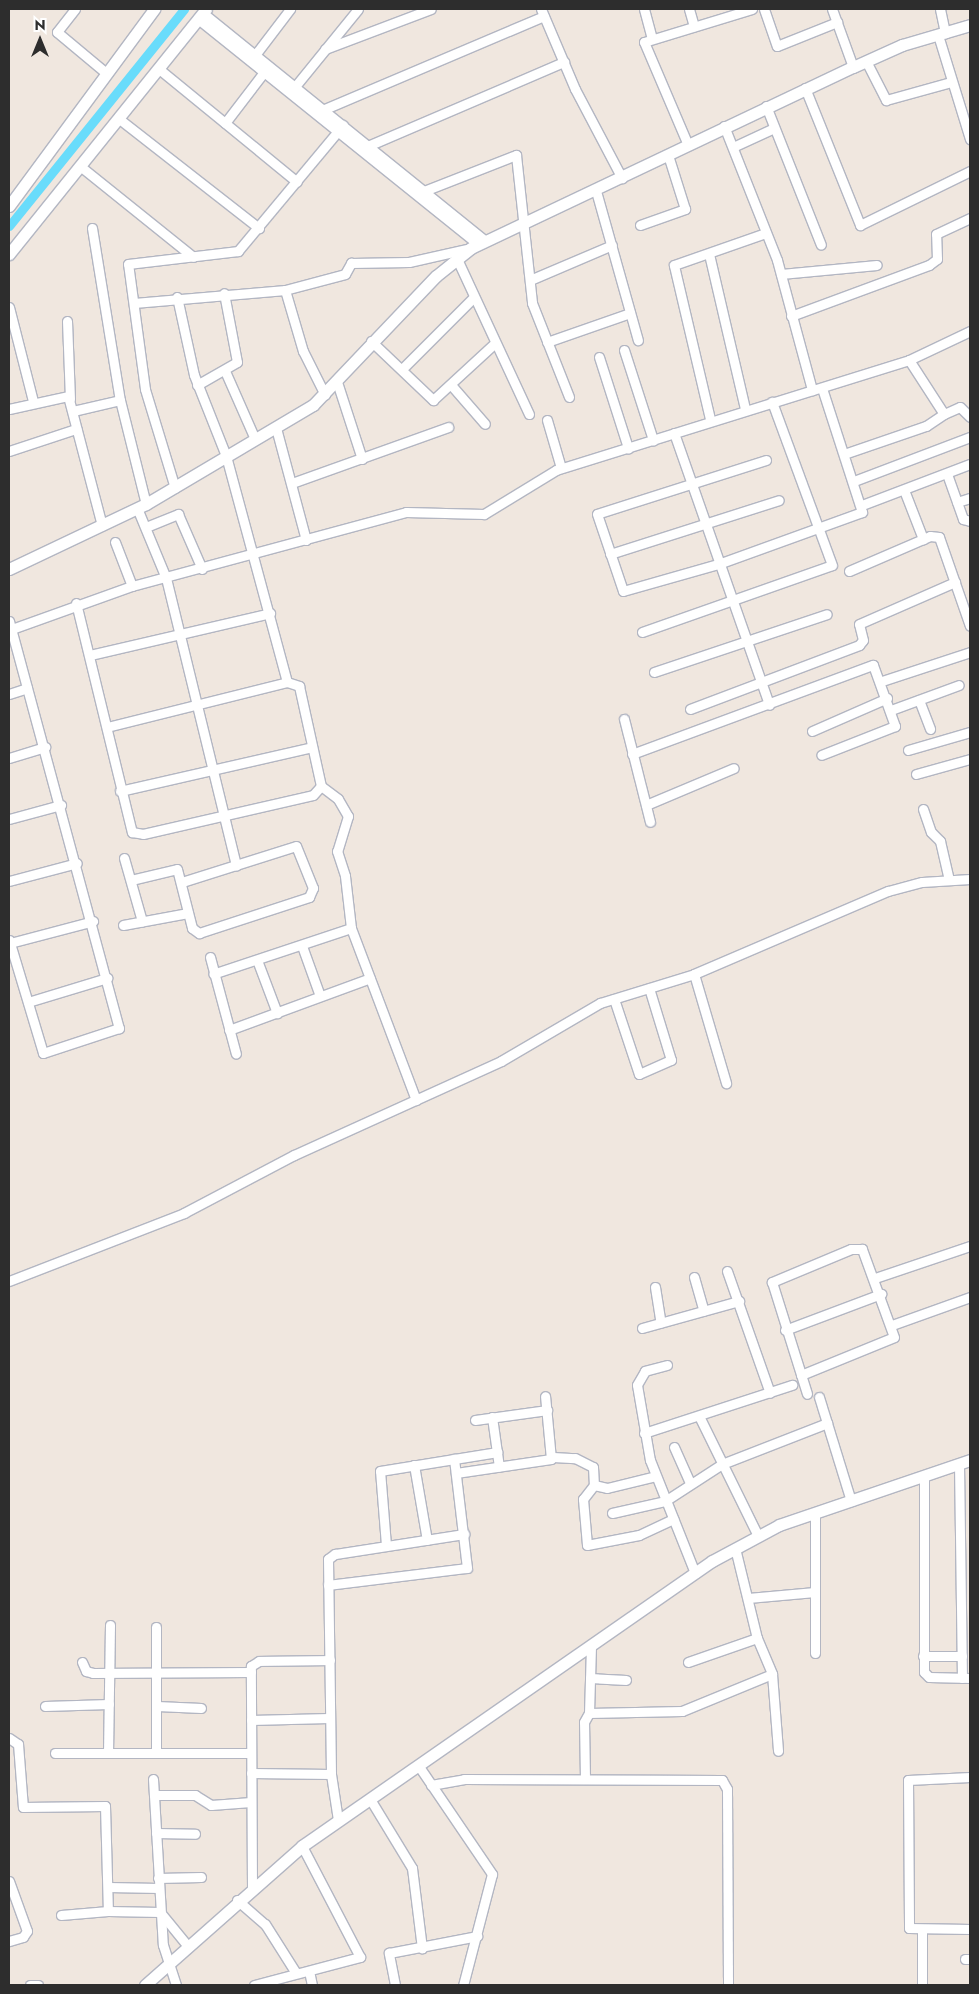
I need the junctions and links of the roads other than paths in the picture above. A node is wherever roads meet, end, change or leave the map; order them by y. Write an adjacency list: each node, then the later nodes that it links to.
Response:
1 (75, 9): 25 (street)
2 (154, 9): 25 (street)
3 (290, 9): 20 (street)
4 (358, 9): 19 (street)
5 (431, 9): 19 (street)
6 (644, 9): 18 (street)
7 (689, 9): 16 (street)
8 (752, 9): 16 (street)
9 (764, 9): 14 (street)
10 (832, 9): 14 (street)
11 (940, 9): 17 (street)
12 (543, 12): 21 (street); 32 (street)
13 (202, 14): 20 (street); 24 (street); 26 (street)
14 (837, 22): 23 (street)
15 (970, 25): 17 (street)
16 (694, 26): 18 (street)
17 (941, 34): 22 (street); 27 (street)
18 (652, 38): 39 (street)
19 (325, 49): 28 (street)
20 (255, 55): 28 (street)
21 (564, 62): 41 (street); 45 (street)
22 (866, 62): 23 (street); 27 (street)
23 (853, 67): 29 (street)
24 (159, 69): 33 (street); 34 (street)
25 (105, 72): 49 (street)
26 (264, 72): 30 (street); 34 (street)
27 (951, 82): 38 (street)
28 (296, 86): 30 (street); 32 (street)
29 (805, 88): 31 (street); 44 (street)
30 (290, 94): 32 (street)
31 (766, 106): 35 (street); 36 (street)
32 (319, 112): 37 (street)
33 (118, 118): 43 (street); 54 (street)
34 (225, 123): 46 (street)
35 (724, 126): 39 (street); 40 (street)
36 (774, 128): 40 (street); 58 (street)
37 (340, 129): 41 (street); 46 (street)
38 (970, 139)
39 (688, 145): 42 (street)
40 (733, 146): 55 (street)
41 (363, 148): 47 (street); 56 (street)
42 (668, 155): 45 (street); 52 (street)
43 (80, 166): 59 (street); 61 (street)
44 (970, 171)
45 (622, 178): 48 (street)
46 (297, 182): 54 (street)
47 (424, 191): 51 (street); 56 (street)
48 (596, 191): 51 (street); 57 (street)
49 (9, 206)
50 (970, 218): 73 (street)
51 (523, 222): 56 (street); 65 (street)
52 (640, 225)
53 (92, 228): 93 (street)
54 (259, 228): 61 (street)
55 (766, 233): 60 (street); 64 (street)
56 (478, 244): 62 (street); 66 (street)
57 (612, 245): 65 (street); 72 (street)
58 (821, 245)
59 (9, 254)
60 (709, 254): 96 (street); 102 (street)
61 (193, 257): 70 (street)
62 (457, 259): 69 (street); 77 (street)
63 (877, 264): 64 (street)
64 (781, 274): 73 (street)
65 (530, 280): 78 (street)
66 (285, 290): 67 (street); 90 (street)
67 (224, 293): 68 (street); 84 (street)
68 (178, 297): 70 (street); 86 (street)
69 (473, 298): 79 (street); 83 (street)
70 (134, 303): 124 (street)
71 (9, 306): 94 (street)
72 (630, 313): 76 (street); 78 (street)
73 (791, 316): 89 (street)
74 (67, 320): 92 (street)
75 (970, 330): 82 (street)
76 (638, 340)
77 (371, 341): 83 (street); 85 (street)
78 (547, 342): 91 (street)
79 (496, 343): 87 (street); 99 (street)
80 (624, 350): 111 (street)
81 (600, 357): 112 (street)
82 (909, 360): 88 (street); 100 (street)
83 (402, 369): 87 (street)
84 (225, 371): 86 (street); 110 (street)
85 (337, 382): 90 (street); 116 (street)
86 (197, 385): 115 (street)
87 (452, 386): 104 (street)
88 (822, 388): 89 (street); 114 (street)
89 (812, 390): 95 (street)
90 (325, 395): 106 (street)
91 (569, 397)
92 (70, 399): 94 (street); 98 (street)
93 (120, 400): 98 (street); 129 (street)
94 (33, 401): 97 (street)
95 (772, 402): 96 (street); 135 (street)
96 (746, 408): 102 (street)
97 (9, 409)
98 (73, 411): 107 (street)
99 (530, 414)
100 (944, 414): 101 (street); 114 (street)
101 (970, 417)
102 (710, 419): 108 (street)
103 (547, 420): 119 (street)
104 (485, 424)
105 (448, 427): 116 (street)
106 (276, 428): 110 (street); 122 (street)
107 (76, 429): 113 (street); 133 (street)
108 (674, 433): 111 (street); 123 (street)
109 (970, 437): 121 (street)
110 (255, 439): 115 (street)
111 (653, 440): 112 (street)
112 (628, 448): 119 (street)
113 (9, 451)
114 (844, 454): 121 (street)
115 (226, 456): 124 (street); 139 (street)
116 (362, 459): 122 (street)
117 (766, 460): 123 (street)
118 (970, 464): 120 (street)
119 (561, 468): 137 (street)
120 (947, 474): 125 (street); 128 (street)
121 (854, 481): 130 (street)
122 (292, 483): 137 (street)
123 (694, 484): 132 (street); 140 (street)
124 (175, 488): 129 (street)
125 (904, 490): 130 (street); 136 (street)
126 (970, 498): 128 (street)
127 (780, 500): 132 (street)
128 (957, 502): 131 (street)
129 (141, 506): 133 (street); 134 (street)
130 (862, 506): 135 (street)
131 (970, 520)
132 (707, 524): 140 (street); 141 (street)
133 (102, 526): 143 (street)
134 (146, 527): 142 (street); 145 (street)
135 (818, 530): 141 (street); 148 (street)
136 (923, 539): 144 (street); 146 (street)
137 (306, 540): 139 (street)
138 (115, 542): 147 (street)
139 (253, 554): 142 (street); 150 (street)
140 (610, 554): 141 (street)
141 (720, 563): 148 (street)
142 (202, 568): 145 (street)
143 (9, 569)
144 (849, 571)
145 (166, 578): 147 (street); 155 (street)
146 (955, 582): 152 (street); 162 (street)
147 (132, 586): 149 (street)
148 (734, 602): 154 (street); 156 (street)
149 (76, 603): 153 (street); 158 (street)
150 (270, 613): 155 (street); 161 (street)
151 (827, 614): 156 (street)
152 (970, 626)
153 (10, 627): 164 (street)
154 (642, 632)
155 (180, 634): 158 (street); 168 (street)
156 (748, 642): 159 (street); 162 (street)
157 (970, 653): 160 (street)
158 (90, 655): 173 (street)
159 (654, 672)
160 (882, 681): 166 (street); 169 (street)
161 (287, 682): 168 (street); 178 (street)
162 (761, 683): 169 (street); 170 (street)
163 (959, 685): 167 (street)
164 (27, 688): 165 (street); 177 (street)
165 (9, 694)
166 (887, 698): 171 (street); 175 (street)
167 (919, 700): 171 (street); 174 (street)
168 (198, 705): 173 (street); 185 (street)
169 (769, 705): 180 (street)
170 (690, 709)
171 (892, 710): 181 (street)
172 (624, 718): 180 (street)
173 (107, 727): 188 (street)
174 (930, 729)
175 (812, 731)
176 (970, 732): 179 (street)
177 (45, 747): 182 (street); 189 (street)
178 (312, 747): 185 (street); 187 (street)
179 (908, 750)
180 (632, 754): 190 (street)
181 (821, 755)
182 (9, 758)
183 (970, 759): 186 (street)
184 (734, 768): 190 (street)
185 (213, 769): 188 (street); 192 (street)
186 (916, 774)
187 (321, 786): 192 (street); 207 (street)
188 (120, 791): 192 (street)
189 (61, 805): 193 (street); 196 (street)
190 (646, 805): 194 (street)
191 (923, 809): 200 (street)
192 (224, 814): 197 (street)
193 (9, 819)
194 (650, 822)
195 (124, 858): 199 (street)
196 (77, 863): 201 (street); 204 (street)
197 (236, 866): 202 (street); 203 (street)
198 (970, 878): 200 (street)
199 (130, 880): 202 (street); 205 (street)
200 (949, 880): 213 (street)
201 (9, 881)
202 (182, 882): 203 (street)
203 (188, 913): 205 (street)
204 (93, 921): 208 (street); 214 (street)
205 (142, 921): 206 (street)
206 (122, 925)
207 (351, 928): 209 (street); 215 (street)
208 (9, 941): 219 (street)
209 (302, 946): 211 (street); 217 (street)
210 (210, 957): 212 (street)
211 (257, 960): 212 (street); 220 (street)
212 (213, 974): 221 (street)
213 (694, 974): 216 (street); 223 (street)
214 (107, 978): 219 (street); 219 (street)
215 (370, 978): 217 (street); 224 (street)
216 (649, 988): 218 (street); 218 (street)
217 (320, 996): 220 (street)
218 (614, 999): 224 (street)
219 (28, 1002)
220 (276, 1013): 221 (street)
221 (229, 1030): 222 (street)
222 (236, 1054)
223 (726, 1083)
224 (416, 1100): 229 (street)
225 (970, 1246): 228 (street)
226 (727, 1271): 233 (street)
227 (694, 1277): 234 (street)
228 (875, 1278): 231 (street); 238 (street)
229 (9, 1281)
230 (655, 1288): 235 (street)
231 (881, 1294): 236 (street); 238 (street)
232 (970, 1297): 236 (street)
233 (739, 1302): 234 (street); 242 (street)
234 (704, 1311): 235 (street)
235 (661, 1323): 237 (street)
236 (892, 1325): 240 (street)
237 (642, 1328)
238 (785, 1330): 240 (street)
239 (667, 1365): 251 (street)
240 (801, 1375): 243 (street)
241 (792, 1385): 242 (street)
242 (770, 1393): 247 (street)
243 (807, 1394)
244 (545, 1396): 246 (street)
245 (819, 1397): 250 (street)
246 (547, 1410): 248 (street); 254 (street)
247 (699, 1416): 251 (street); 257 (street)
248 (492, 1417): 249 (street); 253 (street)
249 (475, 1420)
250 (827, 1423): 257 (street); 266 (street)
251 (644, 1433): 261 (street)
252 (674, 1447): 263 (street)
253 (497, 1452): 255 (street); 259 (street)
254 (552, 1456): 259 (street); 264 (street)
255 (454, 1459): 258 (street); 260 (street)
256 (965, 1462): 262 (street); 285 (street)
257 (722, 1464): 263 (street); 271 (street)
258 (414, 1465): 272 (street); 273 (street)
259 (499, 1467): 260 (street)
260 (456, 1473): 270 (street)
261 (656, 1476): 264 (street); 265 (street)
262 (924, 1476): 266 (street); 284 (street)
263 (690, 1483): 265 (street)
264 (594, 1485): 269 (street)
265 (665, 1500): 267 (street); 269 (street)
266 (851, 1500): 268 (street)
267 (612, 1513)
268 (815, 1513): 271 (street); 277 (street)
269 (673, 1518): 275 (street)
270 (464, 1534): 272 (street); 276 (street)
271 (758, 1536): 274 (street)
272 (427, 1540): 273 (street)
273 (386, 1545): 276 (street)
274 (735, 1548): 275 (street); 278 (street)
275 (695, 1573): 282 (street)
276 (328, 1585): 286 (street)
277 (815, 1592): 278 (street); 283 (street)
278 (748, 1598): 281 (street)
279 (110, 1625): 289 (street)
280 (156, 1627): 291 (street)
281 (758, 1638): 288 (street); 292 (street)
282 (591, 1646): 293 (street); 309 (street)
283 (815, 1653)
284 (923, 1656): 285 (street); 294 (street)
285 (962, 1656): 294 (street)
286 (330, 1660): 290 (street); 301 (street)
287 (82, 1662): 289 (street)
288 (688, 1662)
289 (109, 1672): 291 (street); 296 (street)
290 (251, 1672): 291 (street); 302 (street)
291 (157, 1673): 298 (street)
292 (772, 1674): 300 (street); 304 (street)
293 (590, 1678): 295 (street); 300 (street)
294 (966, 1678)
295 (626, 1680)
296 (109, 1704): 297 (street); 306 (street)
297 (45, 1706)
298 (157, 1706): 299 (street); 307 (street)
299 (202, 1708)
300 (589, 1713): 313 (street)
301 (329, 1718): 302 (street); 311 (street)
302 (251, 1720): 308 (street)
303 (9, 1738): 326 (street)
304 (778, 1751)
305 (54, 1753): 306 (street)
306 (108, 1753): 307 (street)
307 (156, 1753): 308 (street)
308 (251, 1753): 310 (street)
309 (418, 1765): 315 (street); 317 (street)
310 (251, 1773): 311 (street); 318 (street)
311 (331, 1774): 319 (street)
312 (970, 1777): 334 (street)
313 (585, 1778): 315 (street); 350 (street)
314 (153, 1779): 316 (street)
315 (431, 1785): 335 (street)
316 (154, 1795): 318 (street); 320 (street)
317 (370, 1799): 319 (street); 338 (street)
318 (251, 1802): 328 (street)
319 (338, 1820): 322 (street)
320 (156, 1834): 321 (street); 324 (street)
321 (195, 1834)
322 (302, 1846): 328 (street); 340 (street)
323 (201, 1877): 324 (street)
324 (158, 1878): 327 (street)
325 (9, 1881): 336 (street)
326 (108, 1887): 327 (street); 330 (street)
327 (159, 1888): 331 (street)
328 (252, 1888): 329 (street)
329 (238, 1900): 337 (street); 341 (street)
330 (108, 1911): 331 (street); 332 (street)
331 (160, 1912): 337 (street); 339 (street)
332 (61, 1914)
333 (970, 1929): 334 (street)
334 (922, 1930): 351 (street)
335 (477, 1936): 338 (street); 349 (street)
336 (9, 1941)
337 (186, 1945): 339 (street)
338 (422, 1948): 342 (street)
339 (168, 1963): 345 (street); 346 (street)
340 (309, 1971): 341 (street); 348 (street)
341 (296, 1973): 347 (street)
342 (392, 1984)
343 (30, 1985): 344 (street)
344 (38, 1985)
345 (145, 1985)
346 (176, 1985)
347 (254, 1985)
348 (312, 1985)
349 (464, 1985)
350 (728, 1985)
351 (922, 1985)

